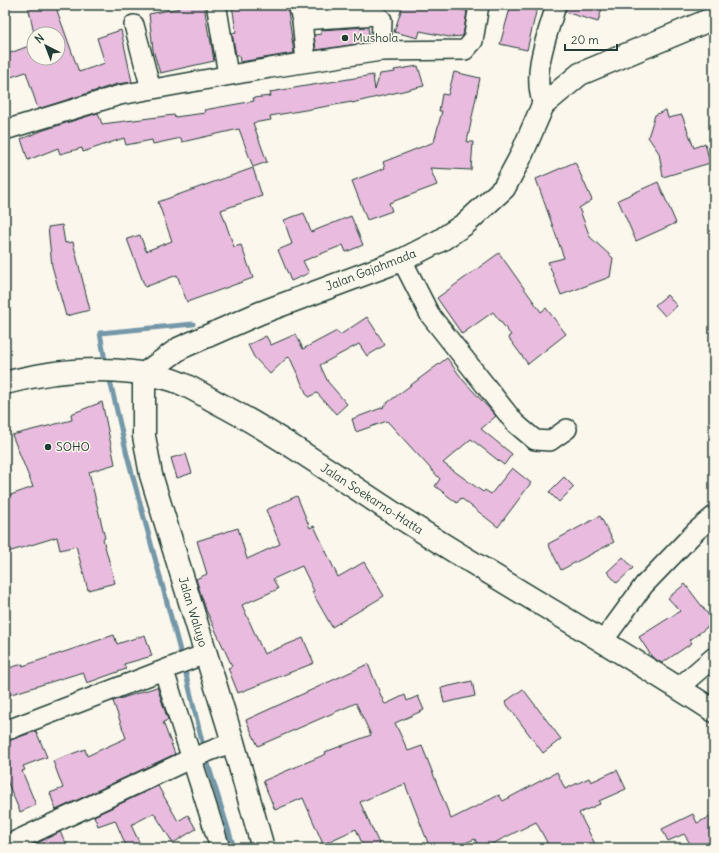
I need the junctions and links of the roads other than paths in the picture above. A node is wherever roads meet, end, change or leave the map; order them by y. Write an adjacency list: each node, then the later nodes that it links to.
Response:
1 (479, 5): 7 (street)
2 (556, 5): 11 (street)
3 (216, 9): 9 (street)
4 (300, 12): 7 (street); 8 (street)
5 (714, 18): 11 (main road, Jalan Gajahmada)
6 (134, 25): 10 (street)
7 (381, 51): 8 (street)
8 (306, 62): 9 (street)
9 (228, 75): 10 (street)
10 (151, 89): 12 (street)
11 (542, 105): 13 (main road, Jalan Gajahmada)
12 (5, 130)
13 (402, 260): 14 (main road, Jalan Gajahmada); 16 (street)
14 (135, 373): 15 (main road, Jalan Soekarno-Hatta); 18 (main road, Jalan Soekarno-Hatta); 19 (main road, Jalan Waluyo)
15 (5, 382)
16 (568, 429)
17 (714, 516): 18 (street)
18 (603, 641): 22 (main road, Jalan Soekarno-Hatta)
19 (200, 656): 21 (street); 25 (main road, Jalan Waluyo)
20 (714, 656): 22 (street)
21 (167, 669): 24 (street); 26 (street)
22 (678, 688): 23 (main road, Jalan Soekarno-Hatta)
23 (714, 711)
24 (5, 731)
25 (227, 745): 26 (street); 29 (main road, Jalan Waluyo)
26 (196, 757): 27 (street); 28 (street)
27 (5, 846)
28 (220, 848)
29 (263, 848)

